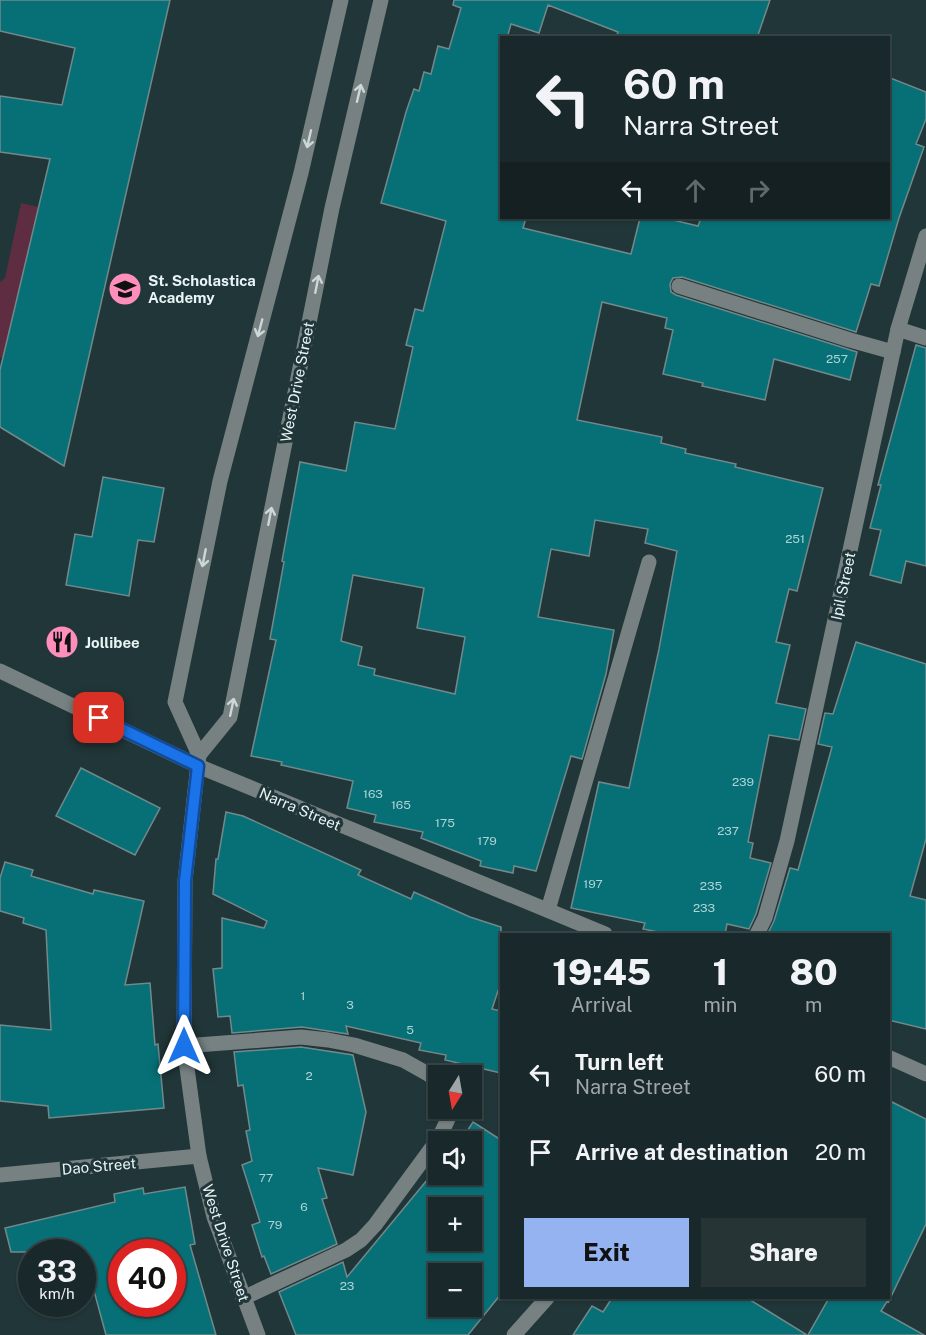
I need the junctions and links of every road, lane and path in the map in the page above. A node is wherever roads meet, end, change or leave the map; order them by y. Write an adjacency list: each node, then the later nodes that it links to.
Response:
1 (341, 0): 10 (street, one-way to 10)
2 (381, 0): 10 (street, West Drive Street, one-way to 2)
3 (926, 236): 5 (street, Ipil Street)
4 (679, 286): 7 (street)
5 (898, 329): 6 (street); 7 (street, Ipil Street)
6 (926, 338)
7 (893, 352): 13 (street, Ipil Street)
8 (650, 562): 11 (street)
9 (0, 671): 10 (street, Narra Street)
10 (199, 760): 11 (street, Narra Street); 14 (street, West Drive Street)
11 (548, 910): 12 (street, Narra Street)
12 (603, 933)
13 (758, 933)
14 (184, 1046): 16 (street); 19 (street, West Drive Street)
15 (890, 1058): 17 (street)
16 (428, 1073)
17 (926, 1074)
18 (448, 1119): 21 (street)
19 (199, 1156): 20 (street, Dao Street); 21 (street, West Drive Street)
20 (0, 1174)
21 (243, 1298): 23 (street, West Drive Street)
22 (546, 1299): 24 (street)
23 (258, 1335)
24 (514, 1335)

